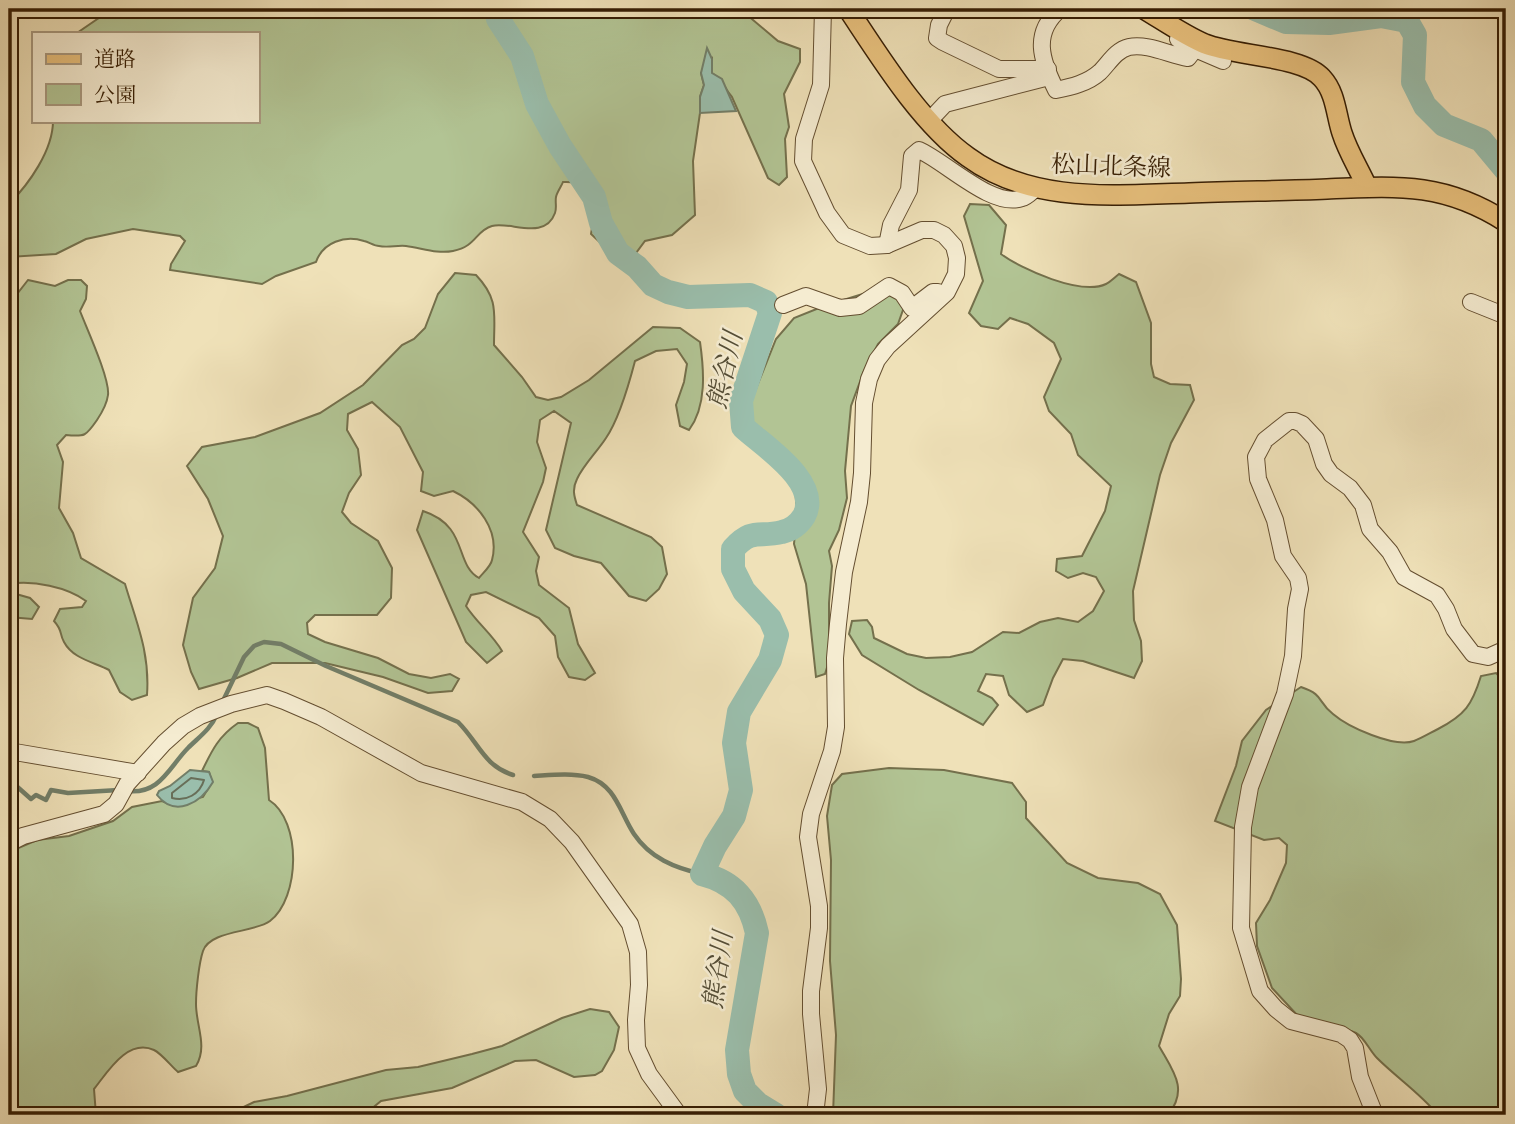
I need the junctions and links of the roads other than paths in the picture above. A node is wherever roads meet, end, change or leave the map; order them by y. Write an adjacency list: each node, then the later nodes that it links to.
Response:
1 (823, 9): 14 (street)
2 (848, 9): 10 (main road, 松山北条線)
3 (947, 9): 9 (street)
4 (1060, 9): 9 (street)
5 (1144, 9): 6 (main road)
6 (1176, 28): 7 (street); 11 (main road)
7 (1195, 49): 8 (street); 9 (street)
8 (1223, 61)
9 (1048, 73): 10 (street)
10 (929, 121): 12 (main road, 松山北条線)
11 (1367, 187): 12 (main road, 松山北条線); 13 (main road, 松山北条線)
12 (1036, 188): 14 (street)
13 (1506, 222)
14 (887, 245): 15 (street)
15 (947, 292): 17 (street); 24 (street)
16 (1471, 302): 18 (street)
17 (783, 305)
18 (1506, 316)
19 (1506, 649): 25 (street)
20 (9, 751): 21 (street)
21 (133, 778): 22 (street); 23 (street)
22 (9, 843)
23 (679, 1115)
24 (815, 1115)
25 (1375, 1115)

